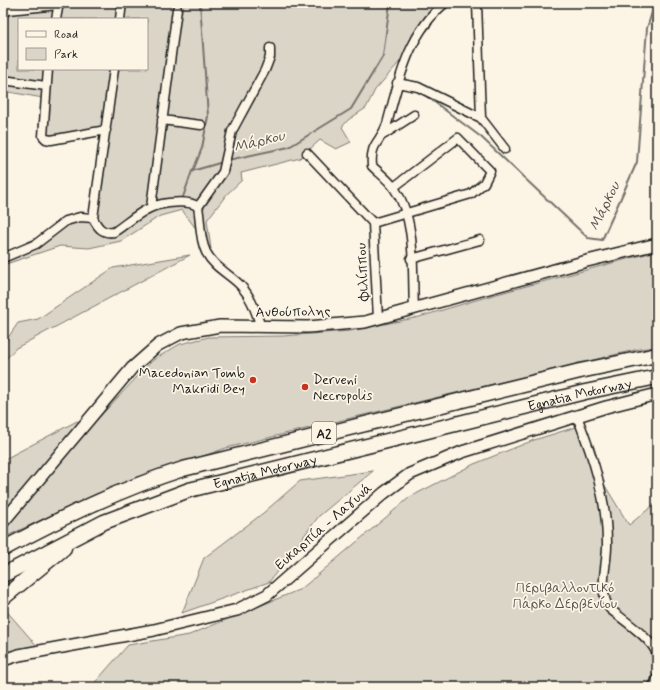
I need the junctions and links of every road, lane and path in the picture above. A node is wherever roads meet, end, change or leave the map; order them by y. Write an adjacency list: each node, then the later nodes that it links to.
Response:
1 (122, 3): 8 (street)
2 (444, 3): 13 (street)
3 (478, 3): 16 (street)
4 (58, 4): 6 (street); 7 (street)
5 (177, 9): 17 (street)
6 (3, 13)
7 (56, 18)
8 (120, 18)
9 (270, 48): 25 (street)
10 (48, 70): 14 (street)
11 (114, 70): 19 (street)
12 (3, 80): 14 (street)
13 (397, 83): 16 (street); 20 (street)
14 (46, 86): 19 (street)
15 (414, 114): 20 (street)
16 (481, 118): 21 (street)
17 (162, 120): 18 (street); 24 (street)
18 (201, 124)
19 (106, 130): 27 (street)
20 (384, 135): 23 (street)
21 (505, 149)
22 (307, 153): 28 (street)
23 (394, 187): 26 (street); 26 (street)
24 (151, 207): 25 (street); 27 (street)
25 (198, 207): 35 (street)
26 (407, 213): 28 (street); 32 (street)
27 (93, 218): 31 (street)
28 (373, 223): 34 (street, Φιλίππου)
29 (480, 240): 32 (street)
30 (657, 244): 33 (street, Ανθούπολης)
31 (3, 258)
32 (411, 259): 33 (street)
33 (414, 309): 34 (street, Ανθούπολης)
34 (378, 320): 35 (street, Ανθούπολης)
35 (261, 327): 40 (street, Ανθούπολης)
36 (657, 355): 42 (highway, Egnatia Motorway / Α2)
37 (657, 377): 41 (highway, Egnatia Motorway / Α2)
38 (657, 394): 39 (street, Ευκαρπία - Λαγυνά)
39 (577, 416): 45 (street); 46 (street, Ευκαρπία - Λαγυνά)
40 (3, 522)
41 (79, 534): 43 (highway, Egnatia Motorway / Α2); 44 (highway)
42 (3, 549)
43 (3, 575)
44 (3, 598)
45 (657, 655)
46 (3, 660)
47 (657, 678): 48 (street)
48 (654, 687)

